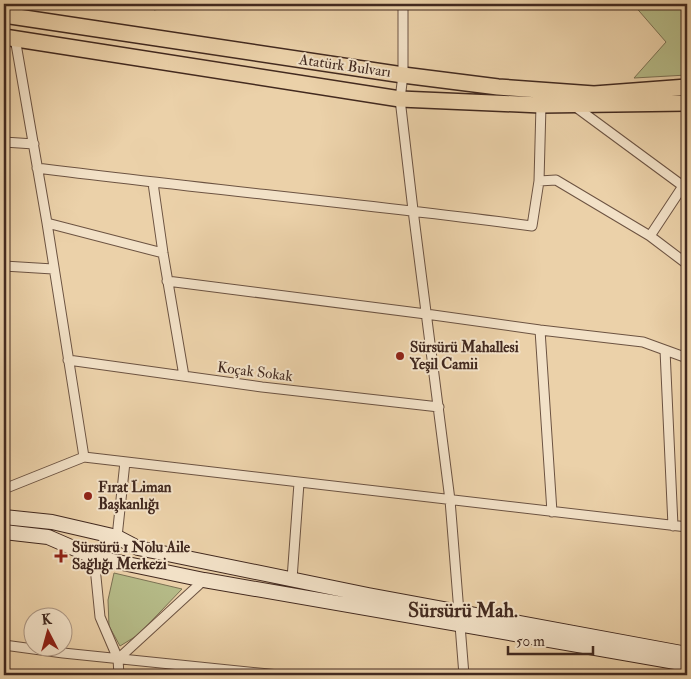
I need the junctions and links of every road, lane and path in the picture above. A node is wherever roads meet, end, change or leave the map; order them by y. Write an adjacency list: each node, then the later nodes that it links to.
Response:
1 (403, 4): 4 (street)
2 (4, 15): 4 (main road, Atatürk Bulvarı)
3 (9, 38): 6 (main road, Atatürk Bulvarı); 11 (street)
4 (404, 75): 5 (main road, Atatürk Bulvarı); 6 (street)
5 (687, 87)
6 (400, 99): 8 (main road, Atatürk Bulvarı); 16 (street)
7 (687, 103): 9 (main road, Atatürk Bulvarı)
8 (541, 105): 9 (main road, Atatürk Bulvarı); 13 (street)
9 (572, 105): 15 (street)
10 (4, 142): 11 (street)
11 (34, 144): 12 (street)
12 (37, 168): 14 (street); 17 (street)
13 (539, 181): 16 (street); 18 (street)
14 (153, 183): 16 (street); 19 (street)
15 (685, 188): 18 (street)
16 (413, 210): 24 (street)
17 (47, 223): 19 (street); 22 (street)
18 (650, 236): 20 (street)
19 (163, 253): 23 (street)
20 (687, 264)
21 (4, 266): 22 (street)
22 (53, 268): 28 (street)
23 (168, 281): 24 (street); 29 (street)
24 (426, 314): 25 (street); 30 (street)
25 (540, 330): 26 (street); 36 (street)
26 (665, 350): 27 (street); 38 (street)
27 (687, 358)
28 (68, 360): 29 (street, Koçak Sokak); 31 (street)
29 (184, 376): 30 (street, Koçak Sokak)
30 (439, 407): 35 (street)
31 (84, 457): 32 (street); 34 (street)
32 (125, 462): 33 (street); 41 (street)
33 (299, 483): 35 (street); 43 (street)
34 (4, 489)
35 (450, 500): 36 (street); 45 (street)
36 (552, 512): 38 (street)
37 (4, 517): 41 (main road)
38 (673, 526): 39 (street)
39 (687, 527)
40 (4, 532): 42 (main road)
41 (118, 537): 42 (street); 43 (main road)
42 (94, 557): 44 (main road); 48 (street)
43 (292, 579): 45 (main road)
44 (204, 580): 45 (main road); 48 (street)
45 (460, 618): 47 (main road); 49 (main road); 52 (street)
46 (4, 645): 48 (street)
47 (687, 654)
48 (118, 659): 50 (street); 51 (street)
49 (687, 664)
50 (119, 675)
51 (279, 675)
52 (464, 675)

